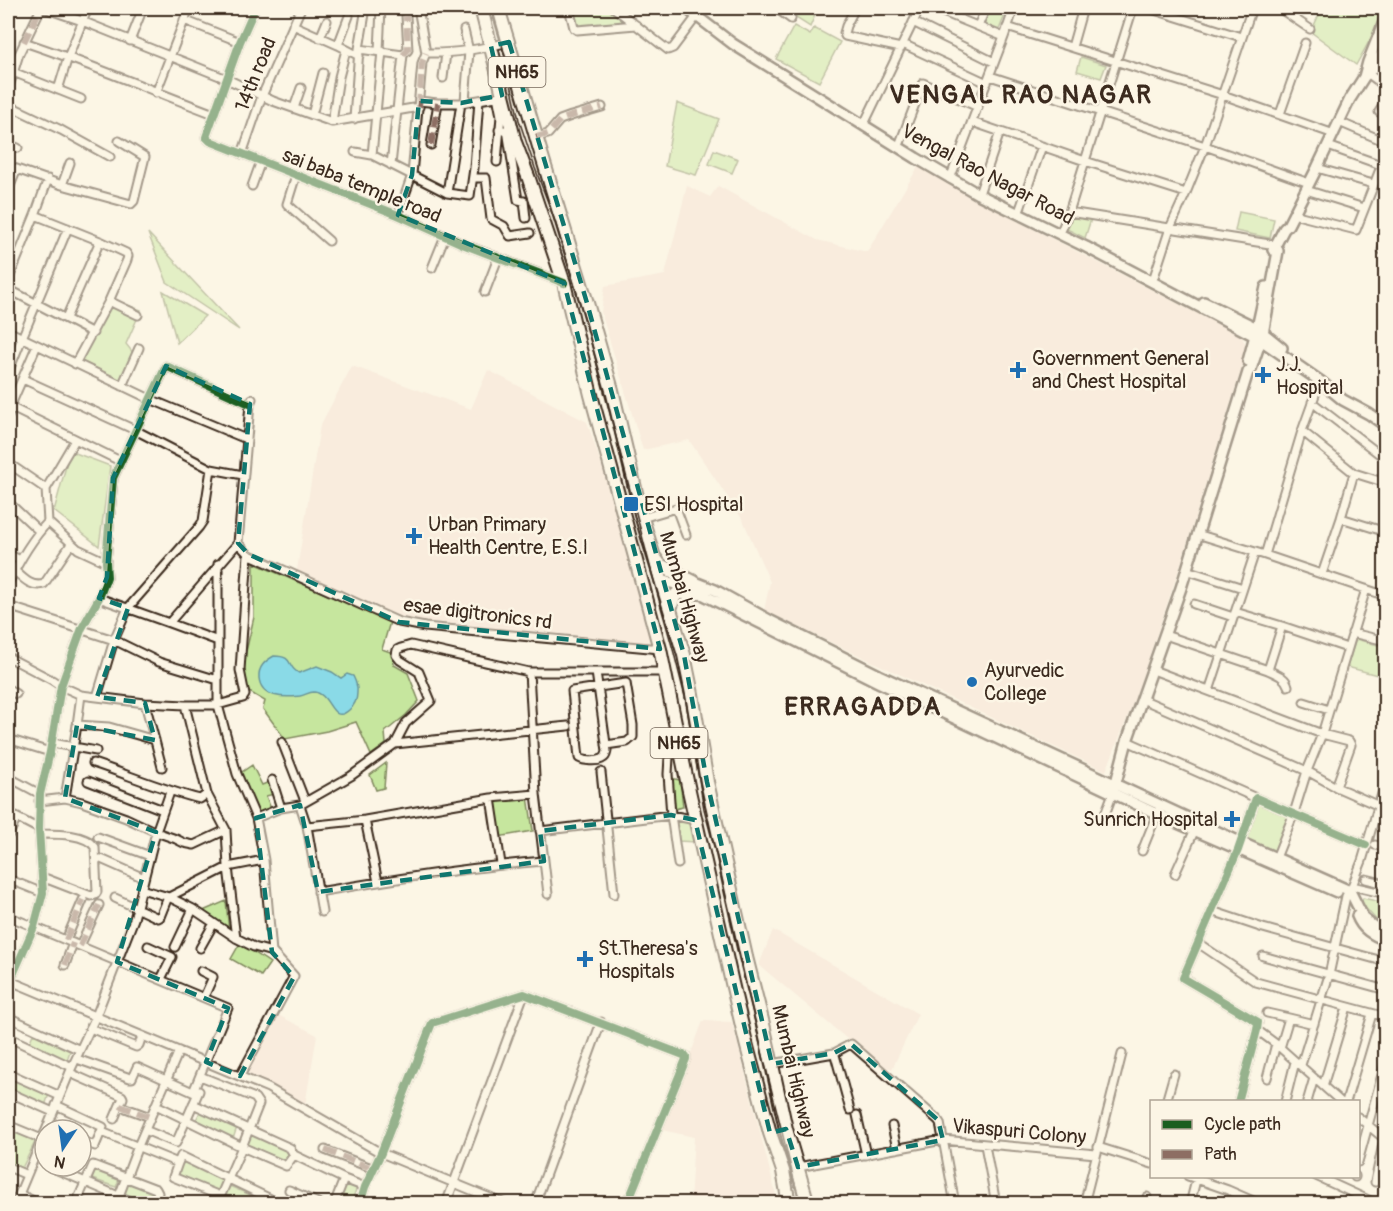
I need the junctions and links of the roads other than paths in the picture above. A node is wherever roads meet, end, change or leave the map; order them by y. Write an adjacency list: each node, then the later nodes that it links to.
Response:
1 (43, 8): 32 (street); 45 (street)
2 (88, 8): 32 (street)
3 (143, 8): 44 (street)
4 (189, 8): 31 (street)
5 (255, 8): 46 (street, sai baba temple road)
6 (301, 8): 35 (street, 14th road)
7 (366, 8): 57 (street)
8 (381, 8): 55 (street)
9 (418, 8): 58 (street)
10 (481, 8): 50 (highway, Mumbai Highway / NH65)
11 (498, 8): 47 (highway, Mumbai Highway / NH65)
12 (569, 8): 36 (street)
13 (614, 8): 36 (street)
14 (686, 8): 26 (main road, Vengal Rao Nagar Road)
15 (776, 8): 30 (street)
16 (855, 8): 51 (street)
17 (920, 8): 34 (street)
18 (933, 8): 37 (street)
19 (986, 8): 37 (street)
20 (1014, 8): 38 (street)
21 (1083, 8): 53 (street)
22 (1133, 8): 63 (street)
23 (1148, 8): 42 (street)
24 (1252, 8): 42 (street)
25 (1279, 8): 39 (street)
26 (697, 12): 36 (street); 99 (main road, Vengal Rao Nagar Road)
27 (349, 16): 49 (street)
28 (406, 16): 60 (street)
29 (1386, 17): 67 (main road)
30 (791, 19)
31 (184, 20): 46 (street); 61 (street)
32 (82, 21): 44 (street); 62 (street)
33 (327, 21): 43 (street)
34 (913, 22): 51 (street); 64 (street)
35 (293, 25): 43 (street); 79 (street, 14th road)
36 (636, 25)
37 (978, 26): 41 (street)
38 (1007, 27): 41 (street); 53 (street)
39 (1310, 29)
40 (464, 30): 56 (street)
41 (1004, 37): 64 (street)
42 (1241, 37): 78 (street)
43 (320, 38): 49 (street)
44 (130, 41): 61 (street)
45 (24, 42): 62 (street); 65 (street)
46 (240, 42): 69 (street, sai baba temple road)
47 (508, 42): 50 (street); 107 (highway, Mumbai Highway / NH65)
48 (1305, 43): 96 (street)
49 (338, 45): 54 (street)
50 (491, 46): 56 (street); 80 (highway, Mumbai Highway / NH65)
51 (902, 46): 70 (street); 99 (street)
52 (1386, 46): 67 (main road)
53 (1072, 47): 63 (street)
54 (346, 50): 57 (street); 100 (street)
55 (381, 51): 57 (street); 60 (street); 95 (street)
56 (469, 51): 59 (street); 84 (street)
57 (359, 53): 98 (street)
58 (426, 53): 59 (street); 85 (street)
59 (446, 53): 68 (street)
60 (403, 55): 91 (street)
61 (170, 56): 69 (street); 77 (street)
62 (68, 57): 75 (street); 77 (street)
63 (1115, 61): 78 (street); 92 (street)
64 (994, 62): 70 (street)
65 (13, 72): 72 (street); 75 (street)
66 (323, 74): 97 (street)
67 (1366, 74): 73 (street); 102 (main road)
68 (443, 78)
69 (227, 79): 79 (street); 94 (street, sai baba temple road)
70 (988, 79): 89 (street); 92 (street)
71 (923, 83): 89 (street)
72 (8, 86)
73 (1386, 87)
74 (301, 88): 90 (street)
75 (58, 90): 81 (street)
76 (920, 91): 110 (street)
77 (156, 93): 94 (street)
78 (1223, 95): 96 (street); 114 (street)
79 (262, 96): 90 (street); 118 (street, 14th road)
80 (500, 96): 82 (street); 103 (street); 165 (highway, Mumbai Highway / NH65)
81 (81, 99)
82 (479, 100): 84 (street); 134 (street)
83 (1386, 101): 93 (street)
84 (463, 102): 86 (street); 142 (street)
85 (419, 104): 86 (street); 91 (street); 132 (street)
86 (438, 104): 112 (street)
87 (8, 105): 121 (street)
88 (602, 107): 107 (street)
89 (978, 107): 101 (street)
90 (294, 108): 97 (street)
91 (397, 110): 95 (street); 126 (street)
92 (1099, 112): 114 (street); 123 (street)
93 (1379, 112)
94 (214, 114): 118 (street, sai baba temple road)
95 (376, 114): 98 (street); 120 (street)
96 (1280, 114): 106 (street)
97 (312, 115): 100 (street)
98 (354, 119): 100 (street)
99 (860, 120): 104 (main road, Vengal Rao Nagar Road)
100 (332, 122)
101 (972, 122): 105 (street); 133 (street)
102 (1339, 122): 106 (main road); 109 (street)
103 (499, 130): 124 (street); 150 (street)
104 (874, 130): 110 (main road, Vengal Rao Nagar Road); 133 (main road, Vengal Rao Nagar Road)
105 (1000, 132): 113 (street); 141 (street)
106 (1334, 134): 115 (main road)
107 (536, 137): 184 (highway, Mumbai Highway / NH65)
108 (119, 141): 137 (street)
109 (1386, 142)
110 (900, 143): 133 (main road, Vengal Rao Nagar Road)
111 (8, 144): 116 (street)
112 (431, 145)
113 (1042, 146): 123 (street); 145 (street)
114 (1205, 146): 139 (street); 143 (street)
115 (1328, 146): 127 (street); 129 (main road)
116 (18, 148)
117 (355, 152): 120 (street)
118 (243, 154): 122 (street, sai baba temple road)
119 (1386, 154): 127 (street)
120 (372, 155): 126 (street)
121 (110, 157)
122 (261, 161): 131 (street, sai baba temple road); 138 (street)
123 (1085, 161): 143 (street); 146 (street)
124 (497, 162)
125 (70, 163): 137 (street)
126 (391, 165): 132 (street)
127 (1380, 165): 136 (street)
128 (8, 166): 130 (street)
129 (1317, 168): 136 (street); 139 (main road)
130 (17, 169): 135 (street); 140 (street)
131 (296, 175): 149 (street, sai baba temple road); 158 (street)
132 (412, 175): 142 (street); 149 (street)
133 (951, 177): 141 (main road, Vengal Rao Nagar Road); 174 (main road, Vengal Rao Nagar Road)
134 (472, 178): 142 (street); 154 (street)
135 (48, 179): 137 (street); 148 (street)
136 (1373, 184): 144 (street)
137 (62, 185)
138 (252, 186)
139 (1307, 187): 144 (street); 147 (main road)
140 (8, 191)
141 (980, 191): 145 (main road, Vengal Rao Nagar Road)
142 (447, 193)
143 (1186, 193): 152 (street)
144 (1364, 208): 147 (street)
145 (1020, 209): 153 (main road, Vengal Rao Nagar Road)
146 (1068, 212): 152 (street); 153 (street)
147 (1293, 214): 159 (main road)
148 (35, 215): 151 (street); 164 (street)
149 (398, 215): 155 (street, sai baba temple road)
150 (526, 218)
151 (68, 228): 157 (street); 169 (street)
152 (1170, 228): 159 (street); 163 (street)
153 (1062, 229): 163 (main road, Vengal Rao Nagar Road)
154 (530, 233)
155 (445, 236): 161 (street, sai baba temple road); 162 (street)
156 (1386, 237): 160 (street)
157 (100, 241): 168 (street); 171 (street)
158 (329, 241)
159 (1276, 245): 174 (main road)
160 (1382, 250)
161 (498, 258): 165 (street, sai baba temple road); 167 (street)
162 (432, 268)
163 (1154, 277): 174 (main road, Vengal Rao Nagar Road)
164 (8, 281)
165 (564, 283): 185 (highway, Mumbai Highway / NH65)
166 (8, 289): 169 (street)
167 (485, 292)
168 (109, 301): 170 (street); 173 (street)
169 (36, 303): 171 (street); 175 (street)
170 (138, 315)
171 (66, 318): 173 (street)
172 (9, 332): 175 (street); 176 (street)
173 (93, 333): 179 (street)
174 (1259, 334): 182 (main road); 188 (main road); 210 (main road)
175 (22, 338): 177 (street); 180 (street)
176 (8, 340)
177 (37, 345): 179 (street); 181 (street)
178 (139, 348): 183 (street)
179 (75, 364): 183 (street)
180 (8, 373)
181 (23, 379): 189 (street); 192 (street)
182 (1320, 381): 187 (street); 188 (main road)
183 (122, 386): 186 (street)
184 (612, 390): 185 (highway); 205 (highway, Mumbai Highway / NH65)
185 (591, 395): 246 (highway, Mumbai Highway / NH65)
186 (150, 399): 192 (street); 194 (street); 194 (street)
187 (1312, 402): 193 (street); 196 (street)
188 (1349, 402): 191 (main road)
189 (10, 407): 190 (street); 195 (street)
190 (8, 416)
191 (1386, 426)
192 (135, 430): 198 (street); 199 (street)
193 (1302, 431): 200 (street); 217 (street)
194 (246, 439): 201 (street)
195 (75, 440): 198 (street); 203 (street)
196 (1386, 456)
197 (8, 460): 203 (street)
198 (120, 461): 220 (street)
199 (211, 469): 201 (street); 234 (street)
200 (1354, 473): 202 (street); 206 (street)
201 (243, 475): 212 (street)
202 (1386, 483)
203 (46, 489): 207 (street)
204 (8, 502): 208 (street)
205 (642, 518): 211 (street); 218 (highway, Mumbai Highway / NH65)
206 (1341, 518): 209 (street); 224 (street)
207 (48, 522): 208 (street); 213 (street)
208 (39, 531): 219 (street)
209 (1386, 532)
210 (1197, 534): 214 (street); 223 (main road)
211 (686, 535)
212 (238, 543): 216 (street, esae digitronics rd); 221 (street)
213 (71, 544): 220 (street); 222 (street)
214 (1255, 552): 217 (street); 228 (street)
215 (8, 554): 219 (street)
216 (248, 554): 246 (street, esae digitronics rd); 269 (street)
217 (1264, 555): 224 (street)
218 (654, 557): 225 (highway, Mumbai Highway / NH65); 227 (highway)
219 (20, 560): 222 (street)
220 (106, 562): 231 (street)
221 (218, 564): 237 (street); 243 (street)
222 (14, 570): 226 (street)
223 (1186, 570): 228 (street); 241 (main road)
224 (1322, 574): 229 (street)
225 (660, 576): 227 (main road); 235 (highway, Mumbai Highway / NH65)
226 (8, 584)
227 (697, 587): 235 (highway); 295 (main road)
228 (1242, 588): 236 (street)
229 (1366, 589): 230 (street); 240 (street)
230 (1386, 596)
231 (99, 598): 234 (street); 239 (street)
232 (1194, 604): 236 (street)
233 (8, 606): 239 (street)
234 (128, 608): 237 (street); 242 (street)
235 (669, 610): 360 (highway, Mumbai Highway / NH65)
236 (1234, 614): 238 (street); 247 (street)
237 (169, 623): 243 (street)
238 (1282, 626): 245 (street); 250 (street)
239 (82, 628): 242 (street); 257 (street)
240 (1352, 633): 244 (street); 245 (street)
241 (1166, 635): 247 (street); 249 (main road)
242 (114, 640): 255 (street); 264 (street)
243 (218, 641): 255 (street)
244 (1386, 641)
245 (1347, 648): 270 (street)
246 (660, 649): 254 (highway, Mumbai Highway / NH65)
247 (1221, 654): 250 (street); 261 (street)
248 (8, 657): 257 (street)
249 (1153, 670): 261 (street); 265 (main road)
250 (1268, 670): 258 (street)
251 (529, 672): 252 (street); 273 (street); 280 (street)
252 (596, 672): 253 (street); 259 (street)
253 (624, 672): 254 (street); 256 (street)
254 (665, 672): 283 (highway, Mumbai Highway / NH65)
255 (218, 680): 269 (street)
256 (626, 683): 259 (street); 281 (street)
257 (61, 686): 263 (street); 279 (street)
258 (1288, 686)
259 (598, 687): 281 (street); 281 (street)
260 (8, 689): 262 (street)
261 (1209, 691): 274 (street)
262 (16, 694)
263 (81, 695): 264 (street); 271 (street)
264 (97, 697): 267 (street)
265 (1142, 699): 277 (main road); 288 (street)
266 (1304, 702): 270 (street)
267 (145, 703): 268 (street); 276 (street)
268 (184, 705): 269 (street); 297 (street)
269 (218, 705): 313 (street)
270 (1329, 710): 274 (street)
271 (77, 724): 276 (street); 282 (street)
272 (568, 726): 273 (street)
273 (532, 730): 280 (street); 298 (street)
274 (1322, 734): 288 (street); 294 (street)
275 (8, 739): 285 (street)
276 (155, 740): 287 (street)
277 (1127, 741): 295 (main road); 302 (street)
278 (282, 742): 303 (street)
279 (52, 743): 282 (street); 285 (street)
280 (395, 744): 303 (street)
281 (606, 745)
282 (74, 747): 284 (street); 300 (street)
283 (680, 748): 310 (street); 315 (highway, Mumbai Highway / NH65)
284 (96, 751)
285 (50, 752): 299 (street)
286 (93, 763): 296 (street)
287 (162, 766)
288 (1307, 771): 294 (street); 309 (street)
289 (601, 772): 316 (street)
290 (8, 777): 299 (street)
291 (272, 780): 305 (street)
292 (1386, 780): 304 (street)
293 (88, 781): 306 (street)
294 (1336, 787): 304 (street)
295 (1114, 788): 307 (main road); 311 (street)
296 (170, 792): 297 (street); 306 (street)
297 (207, 794): 319 (street)
298 (536, 794): 301 (street); 321 (street)
299 (39, 797): 300 (street); 320 (street)
300 (65, 798): 322 (street)
301 (491, 798): 314 (street); 335 (street)
302 (1256, 798): 309 (street); 327 (street)
303 (302, 803): 305 (street); 317 (street)
304 (1379, 806): 325 (street)
305 (281, 808): 313 (street)
306 (164, 810): 322 (street)
307 (1159, 810): 318 (main road); 329 (street)
308 (8, 813): 312 (street)
309 (1294, 813): 325 (street); 331 (street)
310 (671, 815): 315 (street); 316 (street); 336 (street)
311 (1104, 817)
312 (17, 818): 320 (street); 323 (street)
313 (256, 818): 333 (street)
314 (364, 820): 317 (street); 343 (street)
315 (695, 820): 362 (highway, Mumbai Highway / NH65)
316 (606, 822): 321 (street); 350 (street)
317 (307, 826): 348 (street)
318 (1197, 827): 327 (main road); 338 (street)
319 (226, 830): 322 (street); 337 (street)
320 (39, 831): 339 (street); 339 (street)
321 (540, 831): 334 (street)
322 (156, 832): 330 (street)
323 (8, 836)
324 (98, 837): 330 (street)
325 (1366, 845): 346 (street)
326 (1375, 845): 328 (street)
327 (1239, 846): 331 (main road); 346 (main road); 358 (street)
328 (1386, 848)
329 (1142, 850)
330 (150, 856): 340 (street)
331 (1276, 858): 346 (main road)
332 (101, 859): 340 (street)
333 (264, 860): 337 (street); 374 (street)
334 (544, 861): 335 (street); 349 (street)
335 (501, 864): 343 (street)
336 (678, 864)
337 (228, 867): 352 (street); 366 (street)
338 (1175, 874)
339 (42, 877): 347 (street)
340 (144, 878): 345 (street)
341 (8, 879): 347 (street)
342 (1366, 879): 344 (street)
343 (378, 882): 348 (street)
344 (1386, 884)
345 (141, 889): 352 (street); 356 (street)
346 (1349, 891): 351 (street); 365 (main road); 367 (main road); 373 (street)
347 (43, 892): 364 (street)
348 (318, 892): 359 (street)
349 (548, 894)
350 (614, 894)
351 (1386, 894)
352 (169, 897): 356 (street); 357 (street)
353 (115, 898): 356 (street)
354 (83, 900): 368 (street)
355 (99, 905): 368 (street)
356 (137, 908): 376 (street)
357 (193, 909): 363 (street); 371 (street)
358 (1212, 911): 369 (street); 373 (street)
359 (322, 912)
360 (737, 913): 362 (highway); 408 (highway, Mumbai Highway / NH65)
361 (8, 916): 364 (street)
362 (717, 918): 446 (highway, Mumbai Highway / NH65)
363 (214, 923): 366 (street); 372 (street)
364 (34, 927): 368 (street); 382 (street)
365 (1386, 932)
366 (236, 938): 374 (street)
367 (1386, 940)
368 (73, 943): 376 (street); 378 (street)
369 (1198, 943): 386 (street); 397 (street)
370 (148, 946): 381 (street)
371 (175, 947)
372 (200, 948)
373 (1336, 948): 377 (street); 380 (street)
374 (272, 952): 414 (street)
375 (1263, 956): 380 (street)
376 (117, 962): 381 (street); 390 (street)
377 (1386, 962)
378 (65, 965)
379 (201, 971): 385 (street)
380 (1329, 975): 383 (street); 386 (street)
381 (161, 979): 385 (street)
382 (8, 982): 390 (street)
383 (1386, 990)
384 (524, 994): 394 (street); 457 (street); 476 (street)
385 (204, 997): 407 (street)
386 (1321, 1000): 387 (street); 395 (street)
387 (1347, 1007): 389 (street); 418 (street)
388 (1267, 1013): 393 (street)
389 (1372, 1014): 392 (street); 427 (street)
390 (96, 1016): 396 (street); 398 (street)
391 (8, 1017): 401 (street)
392 (1386, 1017)
393 (1289, 1018): 395 (street); 400 (street)
394 (601, 1022): 482 (street); 496 (street)
395 (1314, 1024): 409 (street)
396 (90, 1028): 398 (street); 401 (street)
397 (1257, 1030): 400 (street); 424 (street)
398 (142, 1036): 402 (street)
399 (8, 1037): 410 (street)
400 (1278, 1046): 409 (street); 415 (street)
401 (80, 1050): 405 (street)
402 (179, 1051): 407 (street); 417 (street)
403 (834, 1053): 408 (street); 432 (street); 448 (street)
404 (1122, 1054): 456 (street)
405 (77, 1059): 410 (street); 417 (street)
406 (1386, 1060): 439 (street)
407 (206, 1062): 413 (street); 414 (street)
408 (772, 1064): 443 (highway, Mumbai Highway / NH65)
409 (1298, 1064): 416 (street); 425 (street)
410 (71, 1070): 421 (street); 430 (street)
411 (8, 1073): 421 (street)
412 (1174, 1074): 423 (street)
413 (202, 1076): 420 (street); 442 (street)
414 (240, 1076): 457 (street)
415 (1267, 1078)
416 (1314, 1078): 418 (street); 426 (street)
417 (166, 1080): 420 (street); 429 (street)
418 (1323, 1086): 422 (street)
419 (8, 1092): 431 (street)
420 (195, 1093): 428 (street)
421 (60, 1096): 431 (street)
422 (1330, 1098)
423 (1166, 1100)
424 (1238, 1100)
425 (1285, 1100)
426 (1307, 1100)
427 (1346, 1100)
428 (193, 1104): 438 (street); 442 (street)
429 (156, 1105): 434 (street); 438 (street)
430 (120, 1106): 434 (street); 437 (street)
431 (55, 1109): 435 (street); 445 (street)
432 (850, 1110)
433 (857, 1115): 459 (street)
434 (150, 1117): 444 (street)
435 (51, 1118)
436 (1360, 1118): 439 (street)
437 (114, 1119)
438 (186, 1119): 444 (street); 453 (street)
439 (1368, 1124): 449 (street); 460 (street)
440 (8, 1125): 447 (street)
441 (892, 1126): 454 (street)
442 (249, 1128): 453 (street); 458 (street)
443 (786, 1129): 446 (highway); 465 (highway, Mumbai Highway / NH65)
444 (145, 1130): 452 (street)
445 (102, 1132): 451 (street); 452 (street)
446 (770, 1133): 498 (highway, Mumbai Highway / NH65)
447 (33, 1135)
448 (943, 1140): 450 (street, Vikaspuri Colony); 454 (street, Vikaspuri Colony); 500 (street)
449 (1385, 1140): 474 (street)
450 (985, 1144): 456 (street, Vikaspuri Colony); 501 (street)
451 (93, 1145)
452 (138, 1146): 463 (street); 469 (street)
453 (242, 1147): 458 (street); 470 (street)
454 (897, 1149): 459 (street, Vikaspuri Colony)
455 (325, 1150): 466 (street)
456 (1097, 1150): 462 (street, Vikaspuri Colony); 502 (street)
457 (381, 1153): 466 (street); 476 (street)
458 (294, 1155): 473 (street)
459 (866, 1155): 465 (street, Vikaspuri Colony)
460 (1360, 1158)
461 (33, 1159): 467 (street)
462 (1150, 1161)
463 (178, 1163): 470 (street); 481 (street)
464 (8, 1167): 467 (street)
465 (798, 1167): 499 (highway, Mumbai Highway / NH65)
466 (374, 1169): 477 (street)
467 (27, 1175): 479 (street)
468 (75, 1178): 475 (street)
469 (126, 1178): 475 (street); 480 (street); 489 (street)
470 (229, 1178): 481 (street); 490 (street)
471 (1196, 1178): 503 (street); 504 (street)
472 (1321, 1178): 505 (street)
473 (344, 1179): 477 (street); 492 (street)
474 (1375, 1182)
475 (86, 1183): 480 (street); 486 (street)
476 (454, 1184): 494 (street); 495 (street)
477 (366, 1187): 493 (street)
478 (289, 1190): 491 (street)
479 (19, 1194): 484 (street); 485 (street)
480 (119, 1196): 487 (street); 488 (street)
481 (218, 1200)
482 (628, 1200): 497 (street)
483 (8, 1202): 484 (street)
484 (14, 1203)
485 (40, 1203)
486 (85, 1203)
487 (116, 1203)
488 (137, 1203)
489 (153, 1203)
490 (281, 1203)
491 (320, 1203)
492 (334, 1203)
493 (360, 1203)
494 (446, 1203)
495 (505, 1203)
496 (535, 1203)
497 (645, 1203)
498 (789, 1203)
499 (808, 1203)
500 (955, 1203)
501 (996, 1203)
502 (1084, 1203)
503 (1190, 1203)
504 (1260, 1203)
505 (1377, 1203)

